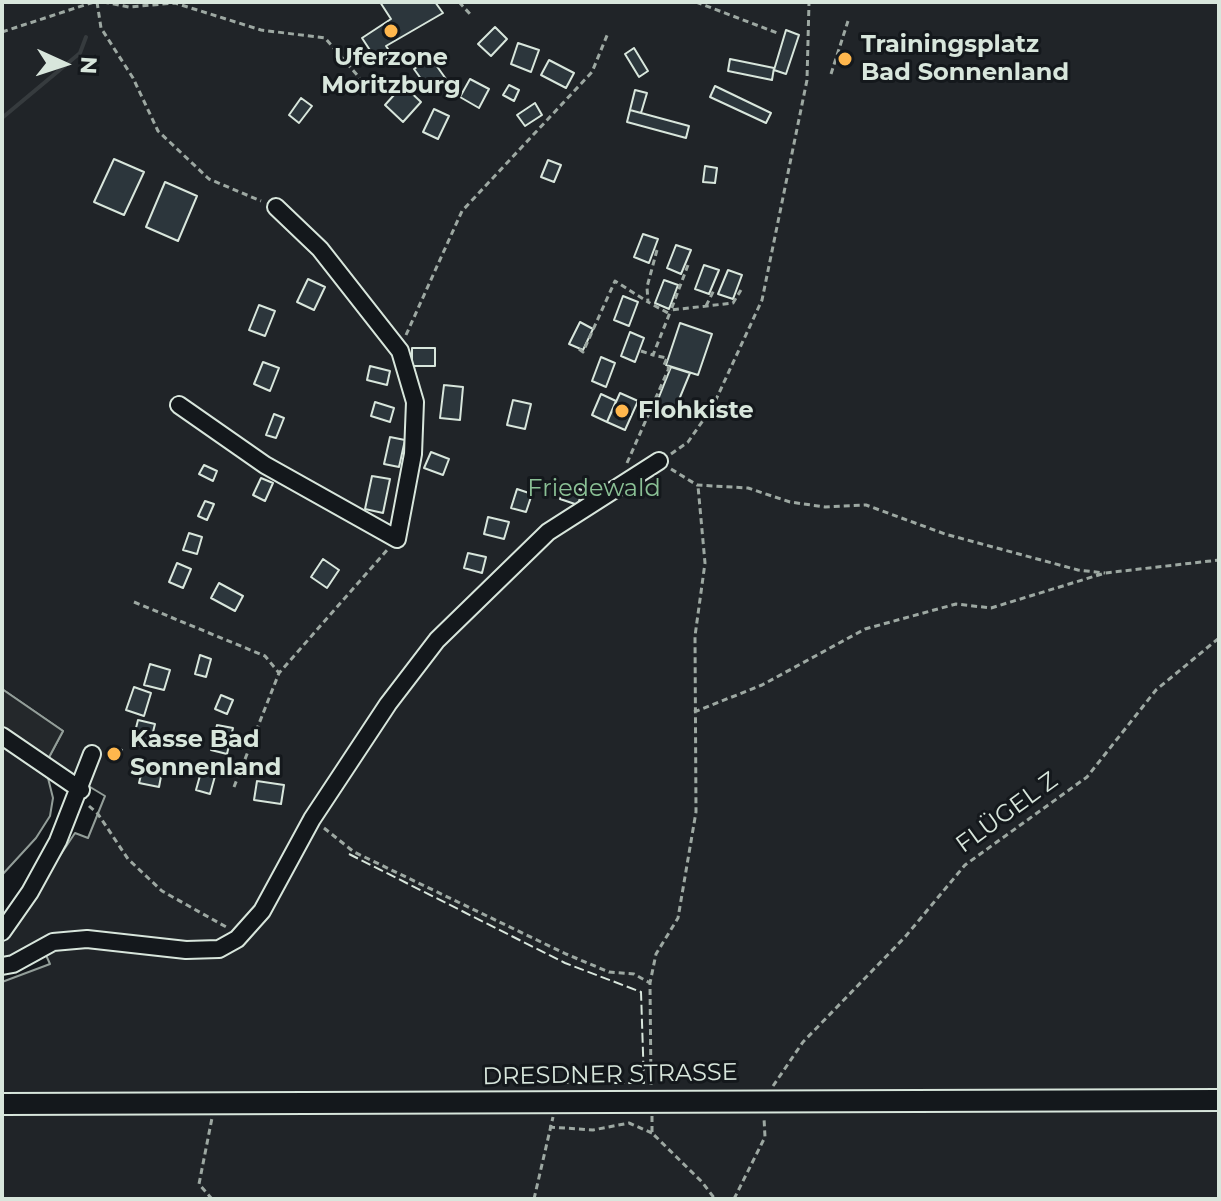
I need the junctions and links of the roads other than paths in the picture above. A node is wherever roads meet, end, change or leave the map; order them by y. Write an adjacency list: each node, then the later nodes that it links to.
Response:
1 (276, 207): 2 (street)
2 (179, 405)
3 (659, 461): 8 (street)
4 (2, 736): 6 (street)
5 (92, 754): 6 (street)
6 (79, 793): 7 (street)
7 (2, 932)
8 (2, 966)
9 (1219, 1100): 10 (main road, DRESDNER STRASSE)
10 (2, 1104)

